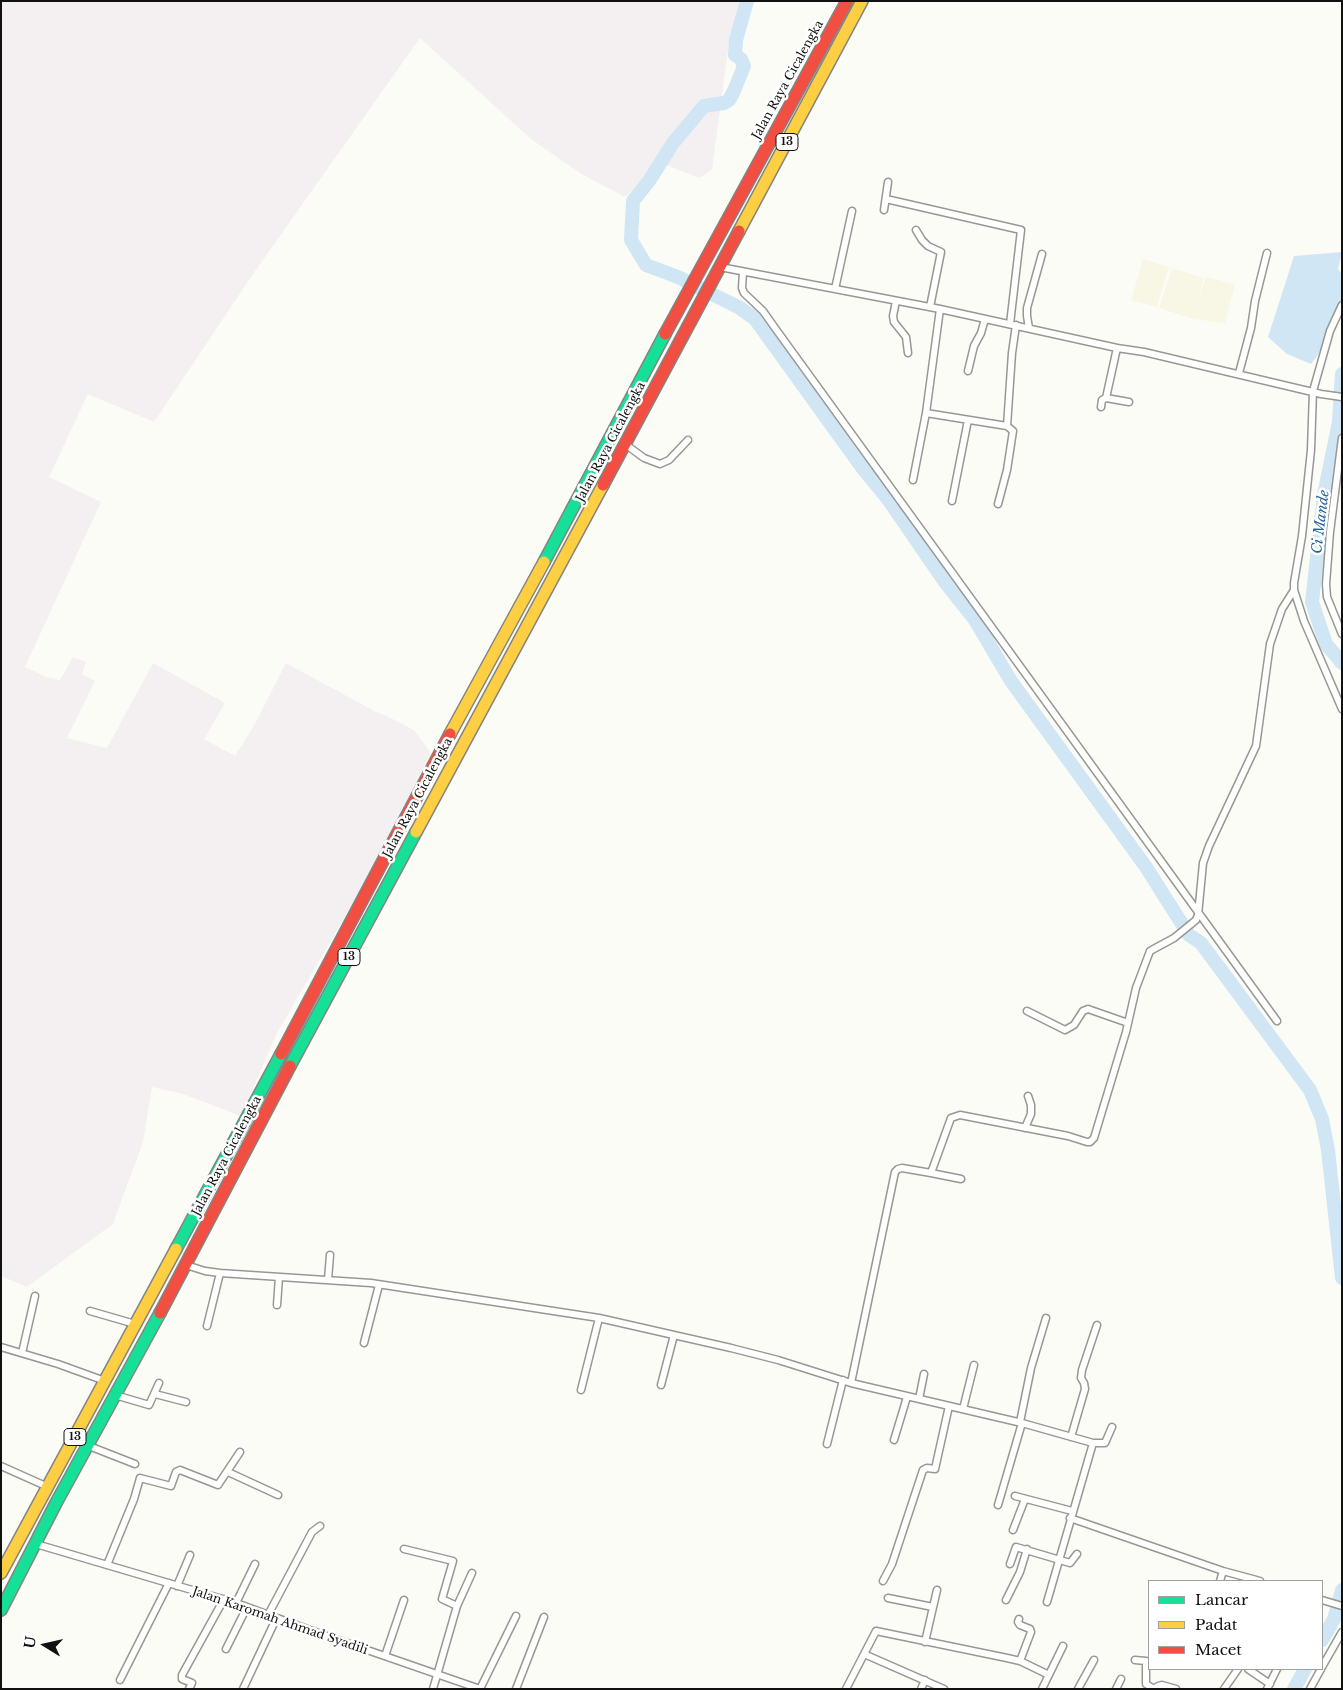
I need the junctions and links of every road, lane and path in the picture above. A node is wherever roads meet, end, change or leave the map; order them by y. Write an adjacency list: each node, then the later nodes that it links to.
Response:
1 (847, 1): 60 (highway, Jalan Raya Cicalengka / 13)
2 (862, 1): 10 (highway, Jalan Raya Cicalengka / 13)
3 (888, 182): 4 (street)
4 (886, 199): 5 (street); 18 (street)
5 (884, 210)
6 (852, 211): 12 (street)
7 (916, 230): 15 (street)
8 (1267, 252): 23 (street)
9 (1042, 254): 19 (street)
10 (720, 267): 11 (street); 34 (highway, Jalan Raya Cicalengka / 13)
11 (743, 272): 12 (street); 41 (street)
12 (835, 289): 13 (street)
13 (896, 301): 15 (street); 21 (street)
14 (1342, 305): 24 (street)
15 (930, 307): 16 (street)
16 (940, 309): 17 (street); 29 (street)
17 (985, 319): 18 (street); 22 (street)
18 (1013, 324): 19 (street); 31 (street)
19 (1029, 328): 20 (street)
20 (1117, 348): 23 (street); 26 (street)
21 (908, 353)
22 (968, 371)
23 (1239, 373): 24 (street)
24 (1313, 391): 25 (street); 38 (street)
25 (1342, 397)
26 (1106, 398): 27 (street); 28 (street)
27 (1129, 402)
28 (1101, 407)
29 (926, 412): 30 (street); 35 (street)
30 (968, 420): 31 (street); 36 (street)
31 (1007, 426): 37 (street)
32 (1342, 438): 39 (street)
33 (688, 440): 34 (street)
34 (625, 444): 50 (highway, Jalan Raya Cicalengka / 13)
35 (913, 480)
36 (952, 501)
37 (998, 504)
38 (1294, 590): 40 (street); 41 (street)
39 (1342, 634)
40 (1342, 709)
41 (1197, 916): 43 (street); 44 (street)
42 (1027, 1012): 44 (street)
43 (1277, 1021)
44 (1128, 1023): 46 (street)
45 (1028, 1096): 46 (street)
46 (1025, 1128): 47 (street)
47 (931, 1173): 48 (street); 74 (street)
48 (961, 1179)
49 (330, 1255): 53 (street)
50 (186, 1265): 51 (street); 67 (highway, Jalan Raya Cicalengka / 13)
51 (220, 1273): 52 (street); 62 (street)
52 (279, 1277): 53 (street); 56 (street)
53 (328, 1280): 54 (street)
54 (379, 1285): 58 (street); 65 (street)
55 (35, 1296): 68 (street)
56 (276, 1304)
57 (90, 1311): 60 (street)
58 (600, 1318): 63 (street); 76 (street)
59 (1046, 1318): 84 (street)
60 (135, 1324): 64 (highway, Jalan Raya Cicalengka / 13)
61 (1097, 1325): 86 (street)
62 (208, 1326)
63 (674, 1335): 71 (street); 75 (street)
64 (127, 1338): 67 (highway); 72 (highway, Jalan Raya Cicalengka / 13)
65 (364, 1343)
66 (1, 1347): 68 (street)
67 (142, 1347): 78 (highway, Jalan Raya Cicalengka / 13)
68 (22, 1353): 72 (street)
69 (974, 1365): 83 (street)
70 (924, 1374): 80 (street)
71 (843, 1380): 74 (street); 89 (street)
72 (105, 1381): 95 (highway, Jalan Raya Cicalengka / 13)
73 (159, 1383): 77 (street)
74 (851, 1383): 79 (street)
75 (661, 1385)
76 (580, 1390)
77 (155, 1394): 78 (street); 81 (street)
78 (115, 1395): 90 (highway, Jalan Raya Cicalengka / 13)
79 (907, 1397): 80 (street); 87 (street)
80 (919, 1399): 82 (street)
81 (186, 1402)
82 (949, 1406): 83 (street); 117 (street)
83 (963, 1409): 84 (street)
84 (1021, 1422): 86 (street); 99 (street)
85 (1112, 1427): 88 (street)
86 (1071, 1436): 88 (street)
87 (894, 1440)
88 (1093, 1443): 100 (street)
89 (827, 1444)
90 (89, 1446): 92 (street); 103 (highway, Jalan Raya Cicalengka / 13)
91 (240, 1452): 94 (street)
92 (135, 1464)
93 (1, 1466): 95 (street)
94 (228, 1472): 96 (street); 111 (street)
95 (48, 1487): 113 (highway, Jalan Raya Cicalengka / 13)
96 (278, 1495)
97 (1015, 1496): 98 (street)
98 (1025, 1499): 100 (street); 102 (street)
99 (998, 1505)
100 (1071, 1514): 108 (street); 112 (street)
101 (320, 1526): 133 (street)
102 (1014, 1530)
103 (36, 1544): 111 (street, Jalan Karomah Ahmad Syadili); 132 (highway, Jalan Raya Cicalengka / 13)
104 (404, 1549): 128 (street)
105 (1027, 1549): 108 (street); 110 (street); 124 (street)
106 (1078, 1554): 108 (street)
107 (190, 1555): 119 (street)
108 (1058, 1560): 126 (street)
109 (255, 1564): 127 (street)
110 (1010, 1564)
111 (107, 1565): 118 (street, Jalan Karomah Ahmad Syadili)
112 (1223, 1571): 115 (street); 116 (street)
113 (1, 1573)
114 (472, 1573): 128 (street)
115 (1220, 1580)
116 (1256, 1580)
117 (883, 1581)
118 (170, 1583): 119 (street, Jalan Karomah Ahmad Syadili); 155 (street)
119 (177, 1586): 122 (street, Jalan Karomah Ahmad Syadili)
120 (937, 1590): 131 (street)
121 (888, 1598): 131 (street)
122 (224, 1599): 127 (street, Jalan Karomah Ahmad Syadili); 158 (street)
123 (404, 1600): 143 (street)
124 (1006, 1600)
125 (1324, 1600): 129 (street)
126 (1047, 1602)
127 (236, 1603): 130 (street, Jalan Karomah Ahmad Syadili)
128 (457, 1606): 152 (street)
129 (1342, 1606)
130 (247, 1607): 133 (street, Jalan Karomah Ahmad Syadili); 141 (street)
131 (933, 1607): 139 (street)
132 (1, 1610)
133 (268, 1615): 136 (street, Jalan Karomah Ahmad Syadili)
134 (516, 1616): 161 (street)
135 (544, 1617): 162 (street)
136 (276, 1618): 143 (street, Jalan Karomah Ahmad Syadili); 159 (street)
137 (1019, 1618): 146 (street)
138 (1342, 1632): 147 (street)
139 (925, 1642): 142 (street); 146 (street)
140 (1063, 1646): 153 (street)
141 (226, 1648)
142 (864, 1654): 156 (street); 163 (street)
143 (384, 1656): 152 (street, Jalan Karomah Ahmad Syadili)
144 (1094, 1660): 167 (street)
145 (1135, 1660): 169 (street)
146 (1020, 1661): 153 (street)
147 (1323, 1665)
148 (1237, 1670): 171 (street)
149 (1249, 1670): 157 (street)
150 (1276, 1670): 157 (street)
151 (1320, 1670): 172 (street)
152 (438, 1674): 160 (street); 161 (street, Jalan Karomah Ahmad Syadili)
153 (1049, 1675): 166 (street)
154 (1121, 1679): 168 (street)
155 (120, 1680)
156 (925, 1680): 164 (street); 165 (street)
157 (1268, 1687)
158 (189, 1689)
159 (243, 1689)
160 (433, 1689)
161 (480, 1689)
162 (516, 1689)
163 (846, 1689)
164 (921, 1689)
165 (944, 1689)
166 (1042, 1689)
167 (1078, 1689)
168 (1116, 1689)
169 (1154, 1689): 170 (street)
170 (1176, 1689)
171 (1224, 1689)
172 (1310, 1689)

